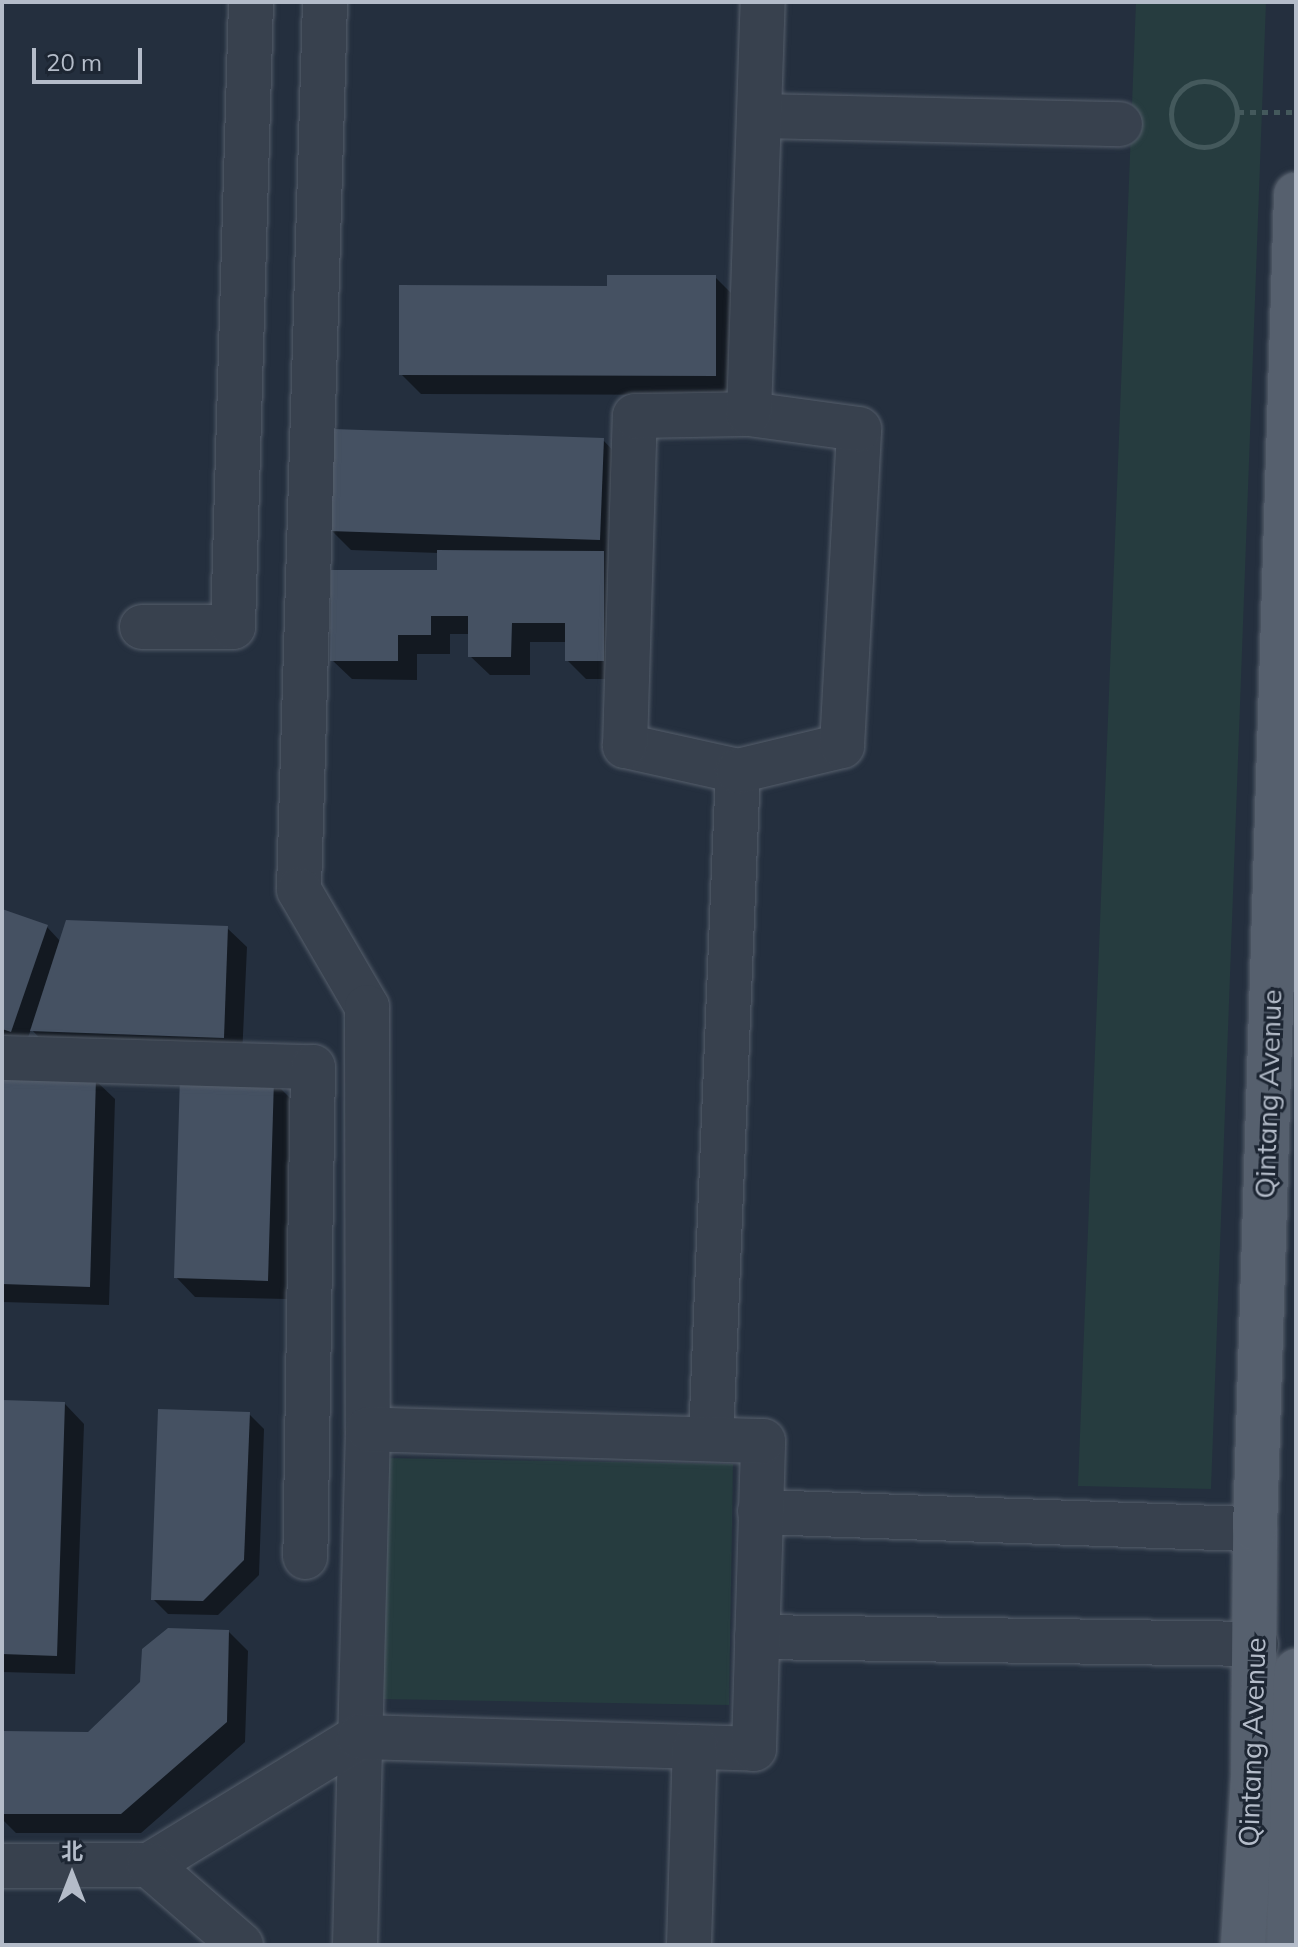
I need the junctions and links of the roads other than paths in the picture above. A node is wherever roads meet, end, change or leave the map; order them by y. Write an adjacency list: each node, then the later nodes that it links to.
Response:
1 (251, 2): 8 (street)
2 (325, 2): 11 (street)
3 (763, 2): 4 (street)
4 (761, 116): 5 (street); 7 (street)
5 (1120, 124)
6 (1296, 195): 14 (main road, Qintang Avenue)
7 (749, 414): 9 (street); 9 (street)
8 (142, 627)
9 (738, 771): 12 (street)
10 (2, 1058): 15 (street)
11 (368, 1429): 12 (street); 19 (street)
12 (711, 1439): 13 (street)
13 (760, 1512): 14 (street); 16 (street)
14 (1255, 1529): 17 (main road, Qintang Avenue)
15 (305, 1557)
16 (757, 1637): 17 (street); 20 (street)
17 (1256, 1644): 21 (main road, Qintang Avenue)
18 (1296, 1671): 21 (main road, Qintang Avenue)
19 (359, 1737): 20 (street); 24 (street); 27 (street)
20 (695, 1747): 28 (street)
21 (1281, 1776): 22 (main road, Qintang Avenue); 23 (main road, Qintang Avenue)
22 (1247, 1850): 23 (street); 29 (main road, Qintang Avenue)
23 (1295, 1851): 30 (main road, Qintang Avenue)
24 (149, 1865): 25 (street); 26 (street)
25 (2, 1866)
26 (241, 1945)
27 (355, 1945)
28 (689, 1945)
29 (1243, 1945)
30 (1289, 1945)

